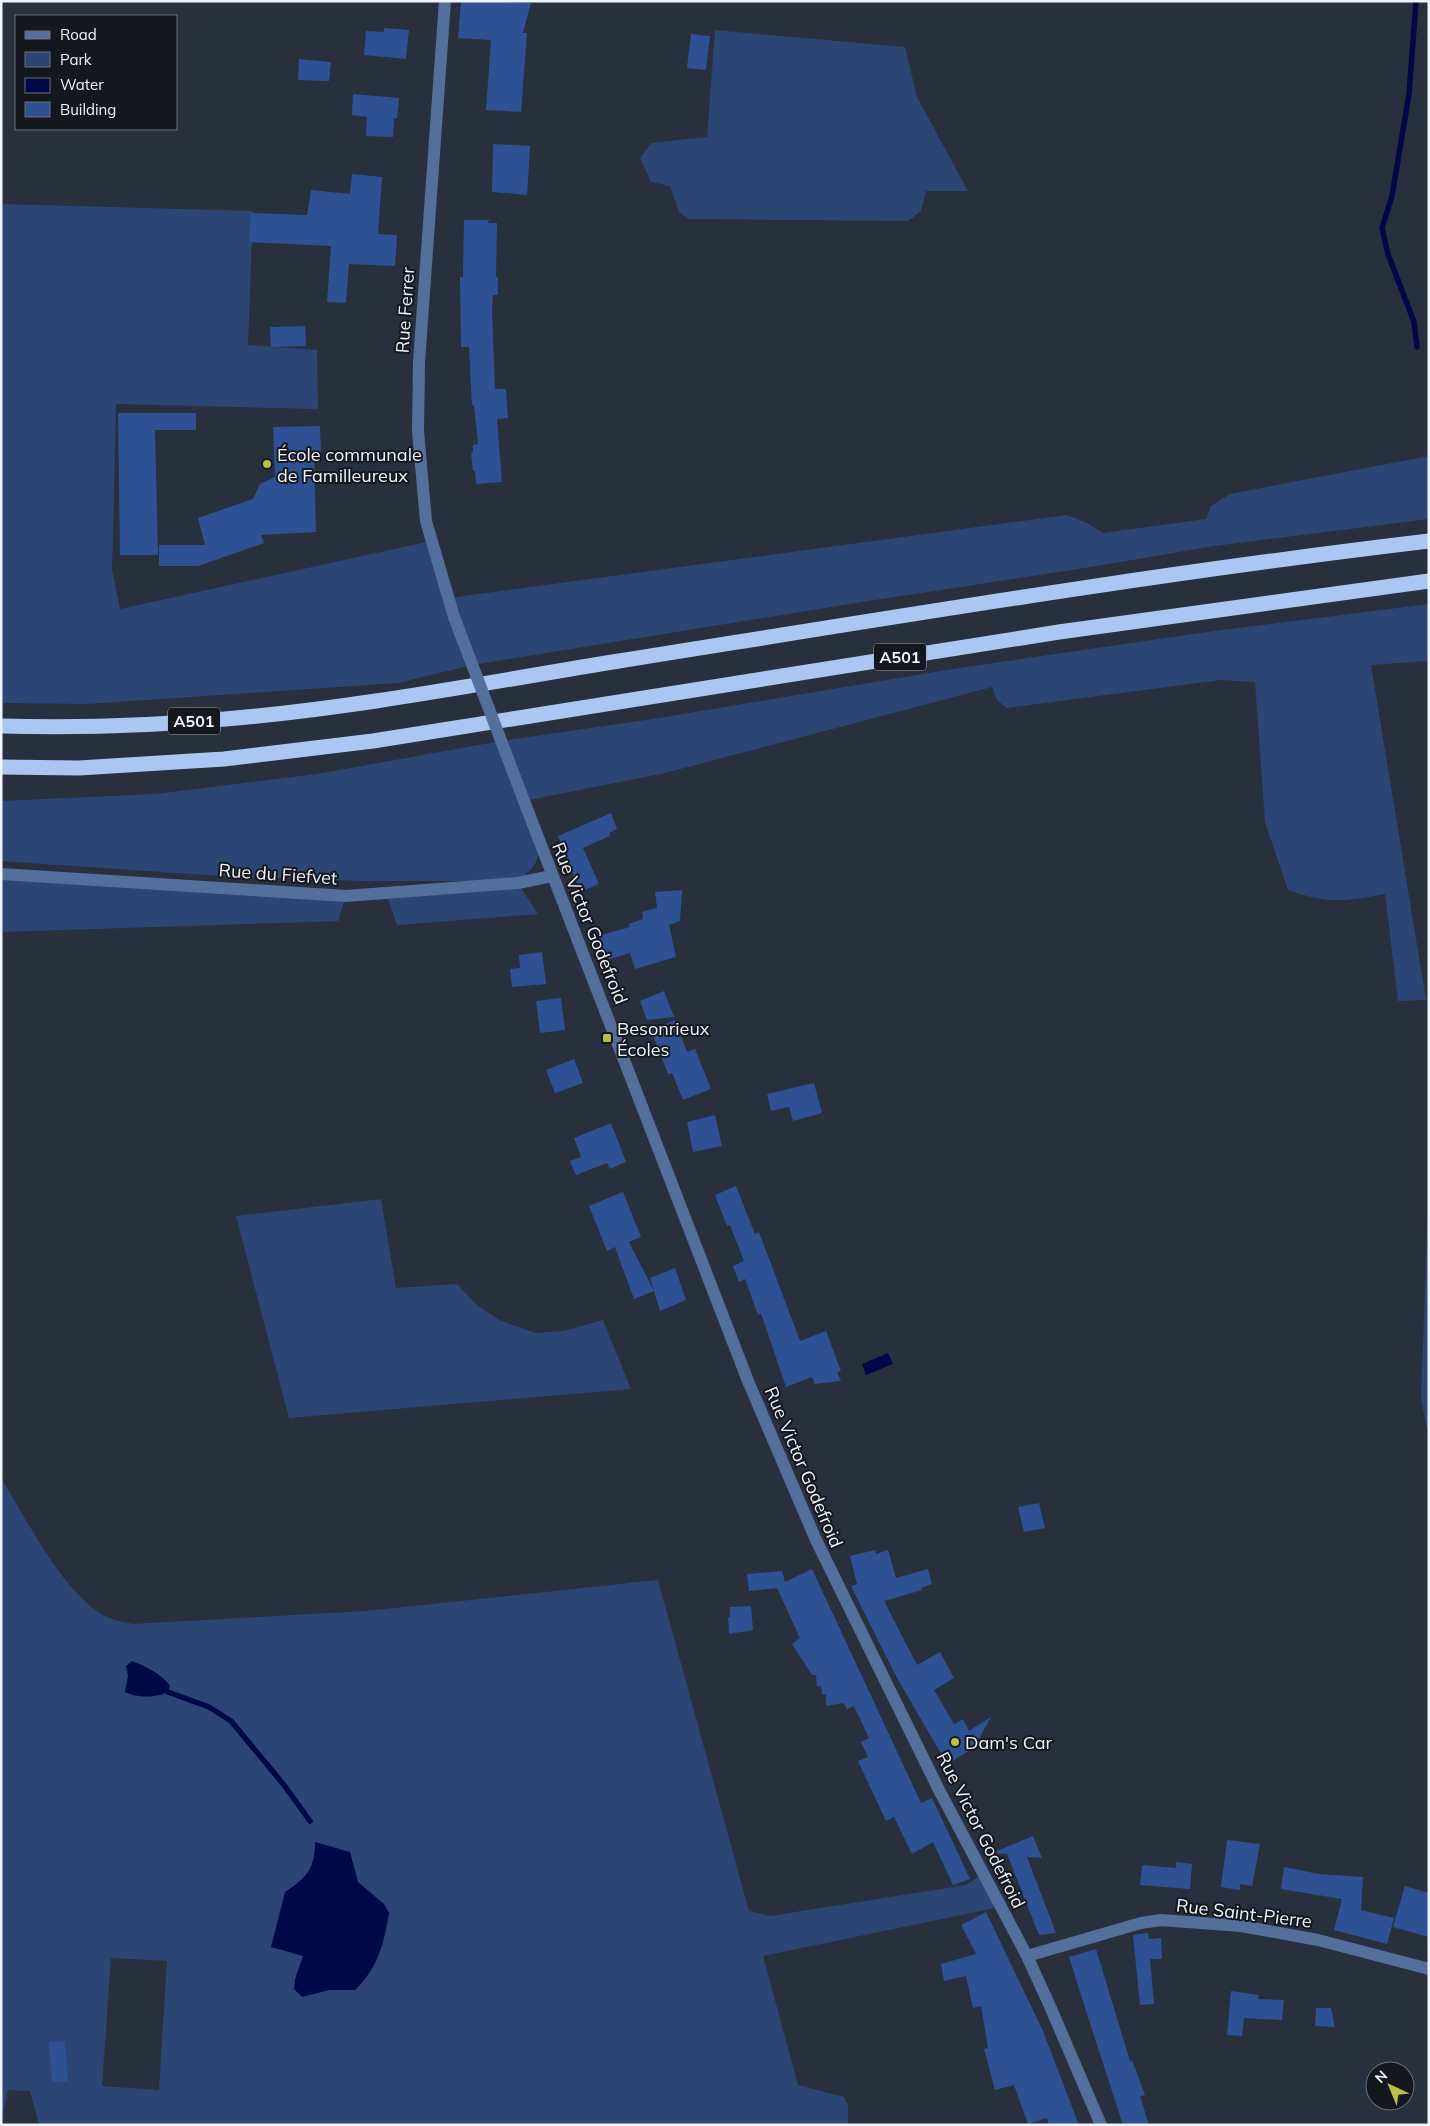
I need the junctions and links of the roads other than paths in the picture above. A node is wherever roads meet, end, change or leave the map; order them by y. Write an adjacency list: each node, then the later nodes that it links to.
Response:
1 (445, 1): 6 (street, Rue Ferrer, bridge)
2 (1429, 541): 4 (highway, A501)
3 (1429, 581): 5 (highway, A501)
4 (1, 726)
5 (1, 767)
6 (524, 801): 8 (street, Rue Victor Godefroid)
7 (1, 874): 8 (street, Rue du Fiefvet)
8 (552, 876): 9 (street, Rue Victor Godefroid)
9 (1027, 1956): 10 (street, Rue Saint-Pierre); 11 (street, Rue Victor Godefroid)
10 (1429, 1969)
11 (1101, 2125)

